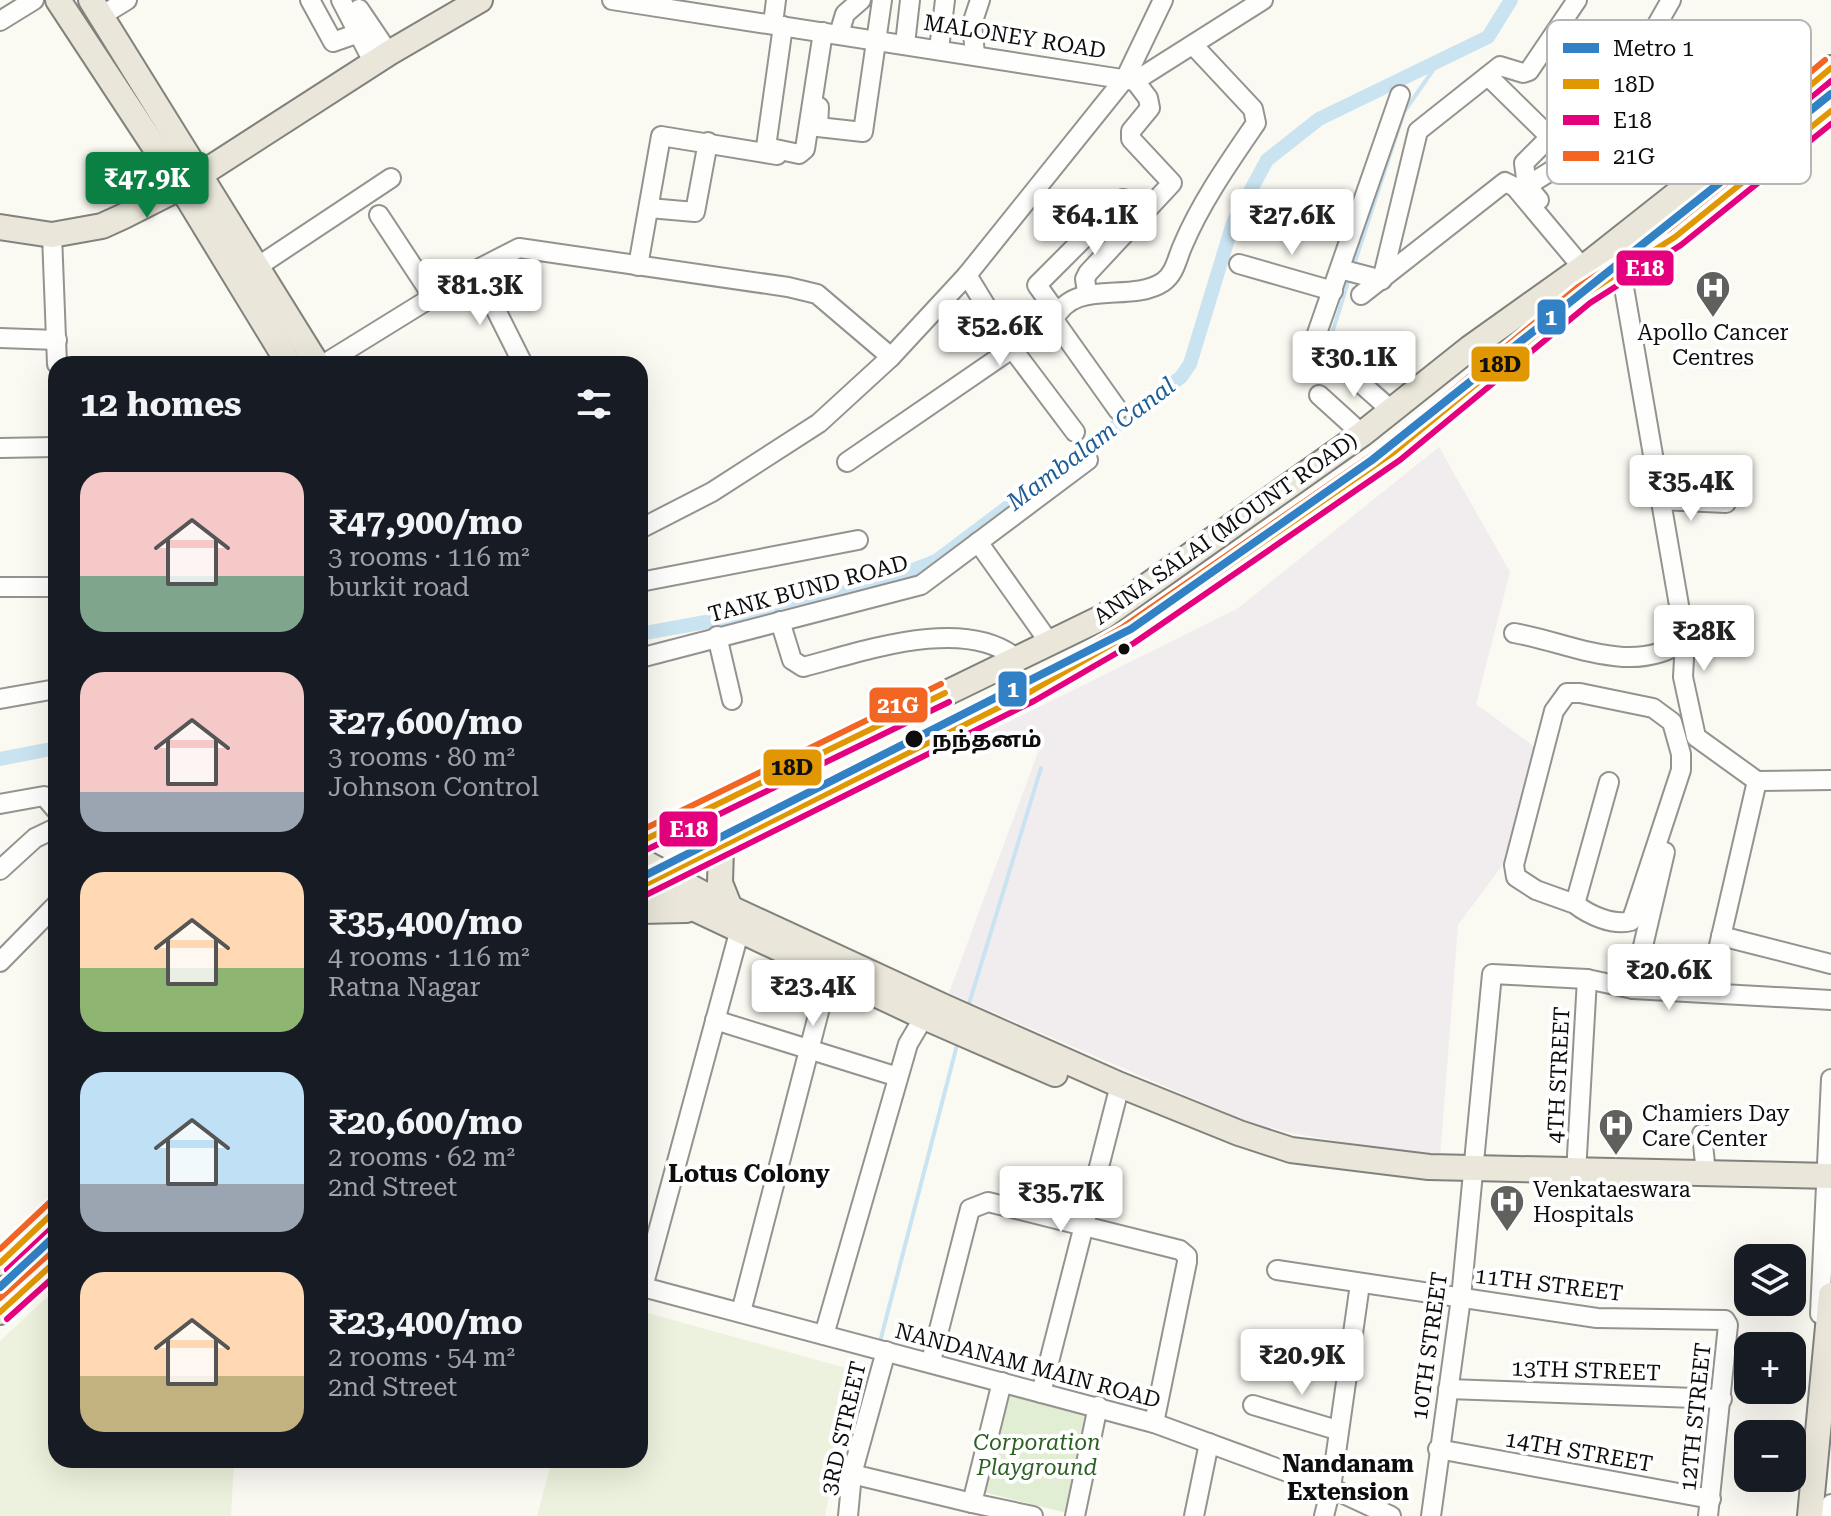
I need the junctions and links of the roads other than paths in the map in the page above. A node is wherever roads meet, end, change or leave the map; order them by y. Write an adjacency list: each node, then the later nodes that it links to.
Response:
1 (34, 0): 26 (street)
2 (58, 0): 50 (main road)
3 (127, 0): 21 (street)
4 (310, 0): 30 (street)
5 (341, 0): 30 (street)
6 (353, 0): 30 (street)
7 (449, 0): 30 (main road)
8 (480, 0): 50 (main road)
9 (612, 0): 20 (street, MALONEY ROAD)
10 (774, 0): 27 (street)
11 (861, 0): 28 (street)
12 (882, 0): 29 (street)
13 (910, 0): 31 (street)
14 (945, 0): 34 (street)
15 (980, 0): 35 (street)
16 (1163, 0): 38 (street)
17 (1263, 0): 33 (street)
18 (1577, 0): 24 (street)
19 (1671, 0): 25 (street)
20 (663, 4): 22 (street, MALONEY ROAD)
21 (99, 6): 50 (main road)
22 (690, 6): 23 (street, MALONEY ROAD)
23 (738, 9): 27 (street, MALONEY ROAD)
24 (1563, 20)
25 (1660, 20)
26 (0, 21)
27 (775, 24): 28 (street, MALONEY ROAD); 28 (street)
28 (831, 33): 29 (street, MALONEY ROAD); 29 (street)
29 (878, 40): 31 (street, MALONEY ROAD)
30 (369, 43): 50 (main road)
31 (905, 44): 34 (street, MALONEY ROAD)
32 (1547, 44): 37 (street)
33 (1194, 46): 38 (street); 71 (street)
34 (939, 49): 35 (street, MALONEY ROAD)
35 (975, 54): 38 (street, MALONEY ROAD)
36 (1828, 71): 39 (main road, ANNA SALAI (MOUNT ROAD)); 41 (main road)
37 (1488, 76): 44 (street); 45 (street)
38 (1130, 79): 68 (street); 71 (street)
39 (1811, 85)
40 (1400, 95): 42 (street)
41 (1831, 112): 43 (main road, ANNA SALAI (MOUNT ROAD))
42 (1390, 124): 44 (street); 67 (street)
43 (1811, 128)
44 (1418, 131): 69 (street)
45 (1547, 134)
46 (1547, 140): 54 (street)
47 (708, 142): 48 (street); 56 (street); 56 (street)
48 (812, 161)
49 (1547, 173): 54 (street)
50 (188, 176): 59 (main road); 59 (main road); 64 (main road); 79 (main road)
51 (391, 178): 64 (street)
52 (1687, 184): 63 (main road, ANNA SALAI (MOUNT ROAD))
53 (1741, 184): 66 (main road, ANNA SALAI (MOUNT ROAD))
54 (1527, 186): 63 (street)
55 (1123, 199): 74 (street)
56 (649, 208): 61 (street)
57 (379, 215): 73 (street)
58 (0, 227): 60 (main road)
59 (91, 227): 60 (main road)
60 (52, 235): 76 (street)
61 (640, 259): 65 (street); 83 (street)
62 (1239, 264): 70 (street)
63 (1587, 264): 69 (street); 86 (main road, ANNA SALAI (MOUNT ROAD))
64 (257, 267): 80 (main road)
65 (476, 270): 73 (street); 82 (street)
66 (1621, 270): 88 (main road, ANNA SALAI (MOUNT ROAD)); 93 (street)
67 (1348, 271): 69 (street); 70 (street)
68 (967, 275): 77 (street); 83 (street)
69 (1382, 280): 72 (street)
70 (1333, 291): 86 (street)
71 (1087, 292): 74 (street)
72 (1361, 295)
73 (433, 297): 81 (street)
74 (1055, 317): 77 (street); 85 (street)
75 (0, 338): 76 (street)
76 (57, 340): 78 (street)
77 (1011, 347): 87 (street); 92 (street)
78 (57, 356)
79 (285, 356)
80 (312, 356)
81 (337, 356)
82 (519, 356)
83 (891, 357): 95 (street)
84 (1319, 395): 86 (street)
85 (1118, 410)
86 (1377, 422): 88 (main road); 105 (main road, ANNA SALAI (MOUNT ROAD))
87 (1075, 432)
88 (1400, 446): 122 (main road, ANNA SALAI (MOUNT ROAD))
89 (48, 447): 90 (street)
90 (0, 448)
91 (1088, 460): 97 (street, TANK BUND ROAD)
92 (847, 462)
93 (1660, 500): 94 (street); 104 (street)
94 (1726, 503)
95 (648, 525)
96 (858, 540): 98 (street)
97 (978, 542): 101 (street, TANK BUND ROAD); 105 (street)
98 (648, 580)
99 (0, 587): 100 (street)
100 (48, 587)
101 (780, 621): 103 (street, TANK BUND ROAD); 107 (street)
102 (1514, 633): 104 (street)
103 (717, 636): 106 (street, TANK BUND ROAD); 110 (street)
104 (1685, 640): 111 (street)
105 (1049, 642): 107 (main road, ANNA SALAI (MOUNT ROAD))
106 (648, 656)
107 (1016, 658): 121 (main road, ANNA SALAI (MOUNT ROAD))
108 (48, 690): 109 (street)
109 (0, 699)
110 (732, 700)
111 (1691, 713): 112 (street); 113 (street)
112 (1672, 722): 114 (street); 128 (street)
113 (1696, 737): 114 (street); 116 (street)
114 (1679, 748): 128 (street)
115 (1831, 780): 116 (street)
116 (1757, 781): 133 (street)
117 (1609, 782): 128 (street)
118 (48, 801): 119 (street)
119 (0, 804)
120 (48, 832): 124 (street)
121 (648, 838)
122 (721, 847): 125 (main road, ANNA SALAI (MOUNT ROAD)); 132 (main road)
123 (1666, 849): 138 (street)
124 (0, 870)
125 (648, 882)
126 (648, 882): 132 (main road)
127 (648, 883): 129 (main road)
128 (1575, 904)
129 (697, 910): 130 (main road); 132 (main road)
130 (648, 911)
131 (48, 913): 134 (street)
132 (735, 918): 136 (main road); 142 (street); 146 (main road)
133 (1721, 936): 135 (street); 139 (street)
134 (0, 962)
135 (1831, 964)
136 (829, 973): 141 (main road); 143 (street)
137 (1587, 979): 138 (street); 148 (street, 4TH STREET); 150 (street, 10TH STREET)
138 (1633, 989): 139 (street)
139 (1708, 993): 140 (street)
140 (1831, 1000)
141 (924, 1017): 144 (street, 3RD STREET); 146 (main road)
142 (715, 1020): 143 (street); 156 (street, NANDANAM MAIN ROAD)
143 (809, 1049): 144 (street); 163 (street)
144 (898, 1077): 165 (street, 3RD STREET)
145 (1831, 1079): 151 (street)
146 (1118, 1092): 150 (main road); 153 (street)
147 (1702, 1134): 149 (street)
148 (1576, 1173): 149 (main road); 150 (main road)
149 (1706, 1174): 151 (main road)
150 (1472, 1175): 151 (main road); 161 (street, 10TH STREET)
151 (1828, 1184): 190 (street)
152 (48, 1218): 154 (main road)
153 (1085, 1225): 167 (street); 170 (street); 174 (street)
154 (0, 1263)
155 (48, 1268): 162 (main road)
156 (648, 1268)
157 (1277, 1270): 158 (street, 11TH STREET)
158 (1360, 1284): 161 (street, 11TH STREET); 175 (street)
159 (648, 1288): 163 (street, NANDANAM MAIN ROAD)
160 (1831, 1295): 191 (main road)
161 (1461, 1298): 164 (street, 11TH STREET); 169 (street, 10TH STREET)
162 (0, 1312)
163 (741, 1312): 165 (street, NANDANAM MAIN ROAD)
164 (1727, 1322): 171 (street, 12TH STREET)
165 (824, 1335): 166 (street, NANDANAM MAIN ROAD)
166 (886, 1351): 167 (street, NANDANAM MAIN ROAD); 178 (street, 3RD STREET)
167 (931, 1361): 168 (street, NANDANAM MAIN ROAD)
168 (1002, 1382): 170 (street, NANDANAM MAIN ROAD); 180 (street)
169 (1448, 1389): 171 (street, 13TH STREET); 177 (street, 10TH STREET)
170 (1041, 1393): 173 (street, NANDANAM MAIN ROAD)
171 (1722, 1399): 182 (street, 12TH STREET)
172 (1253, 1405): 175 (street)
173 (1098, 1406): 174 (street, NANDANAM MAIN ROAD); 185 (street)
174 (1154, 1423): 176 (street, NANDANAM MAIN ROAD)
175 (1337, 1430): 179 (street)
176 (1209, 1443): 179 (street, NANDANAM MAIN ROAD); 186 (street)
177 (1438, 1449): 182 (street, 14TH STREET); 189 (street, 10TH STREET)
178 (852, 1474): 180 (street); 183 (street, 3RD STREET)
179 (1331, 1488): 187 (street); 188 (street, NANDANAM MAIN ROAD)
180 (972, 1503): 184 (street)
181 (1831, 1504): 192 (street)
182 (1709, 1508)
183 (848, 1516)
184 (1033, 1516)
185 (1075, 1516)
186 (1194, 1516)
187 (1324, 1516)
188 (1391, 1516)
189 (1431, 1516)
190 (1801, 1516)
191 (1810, 1516)
192 (1829, 1516)

